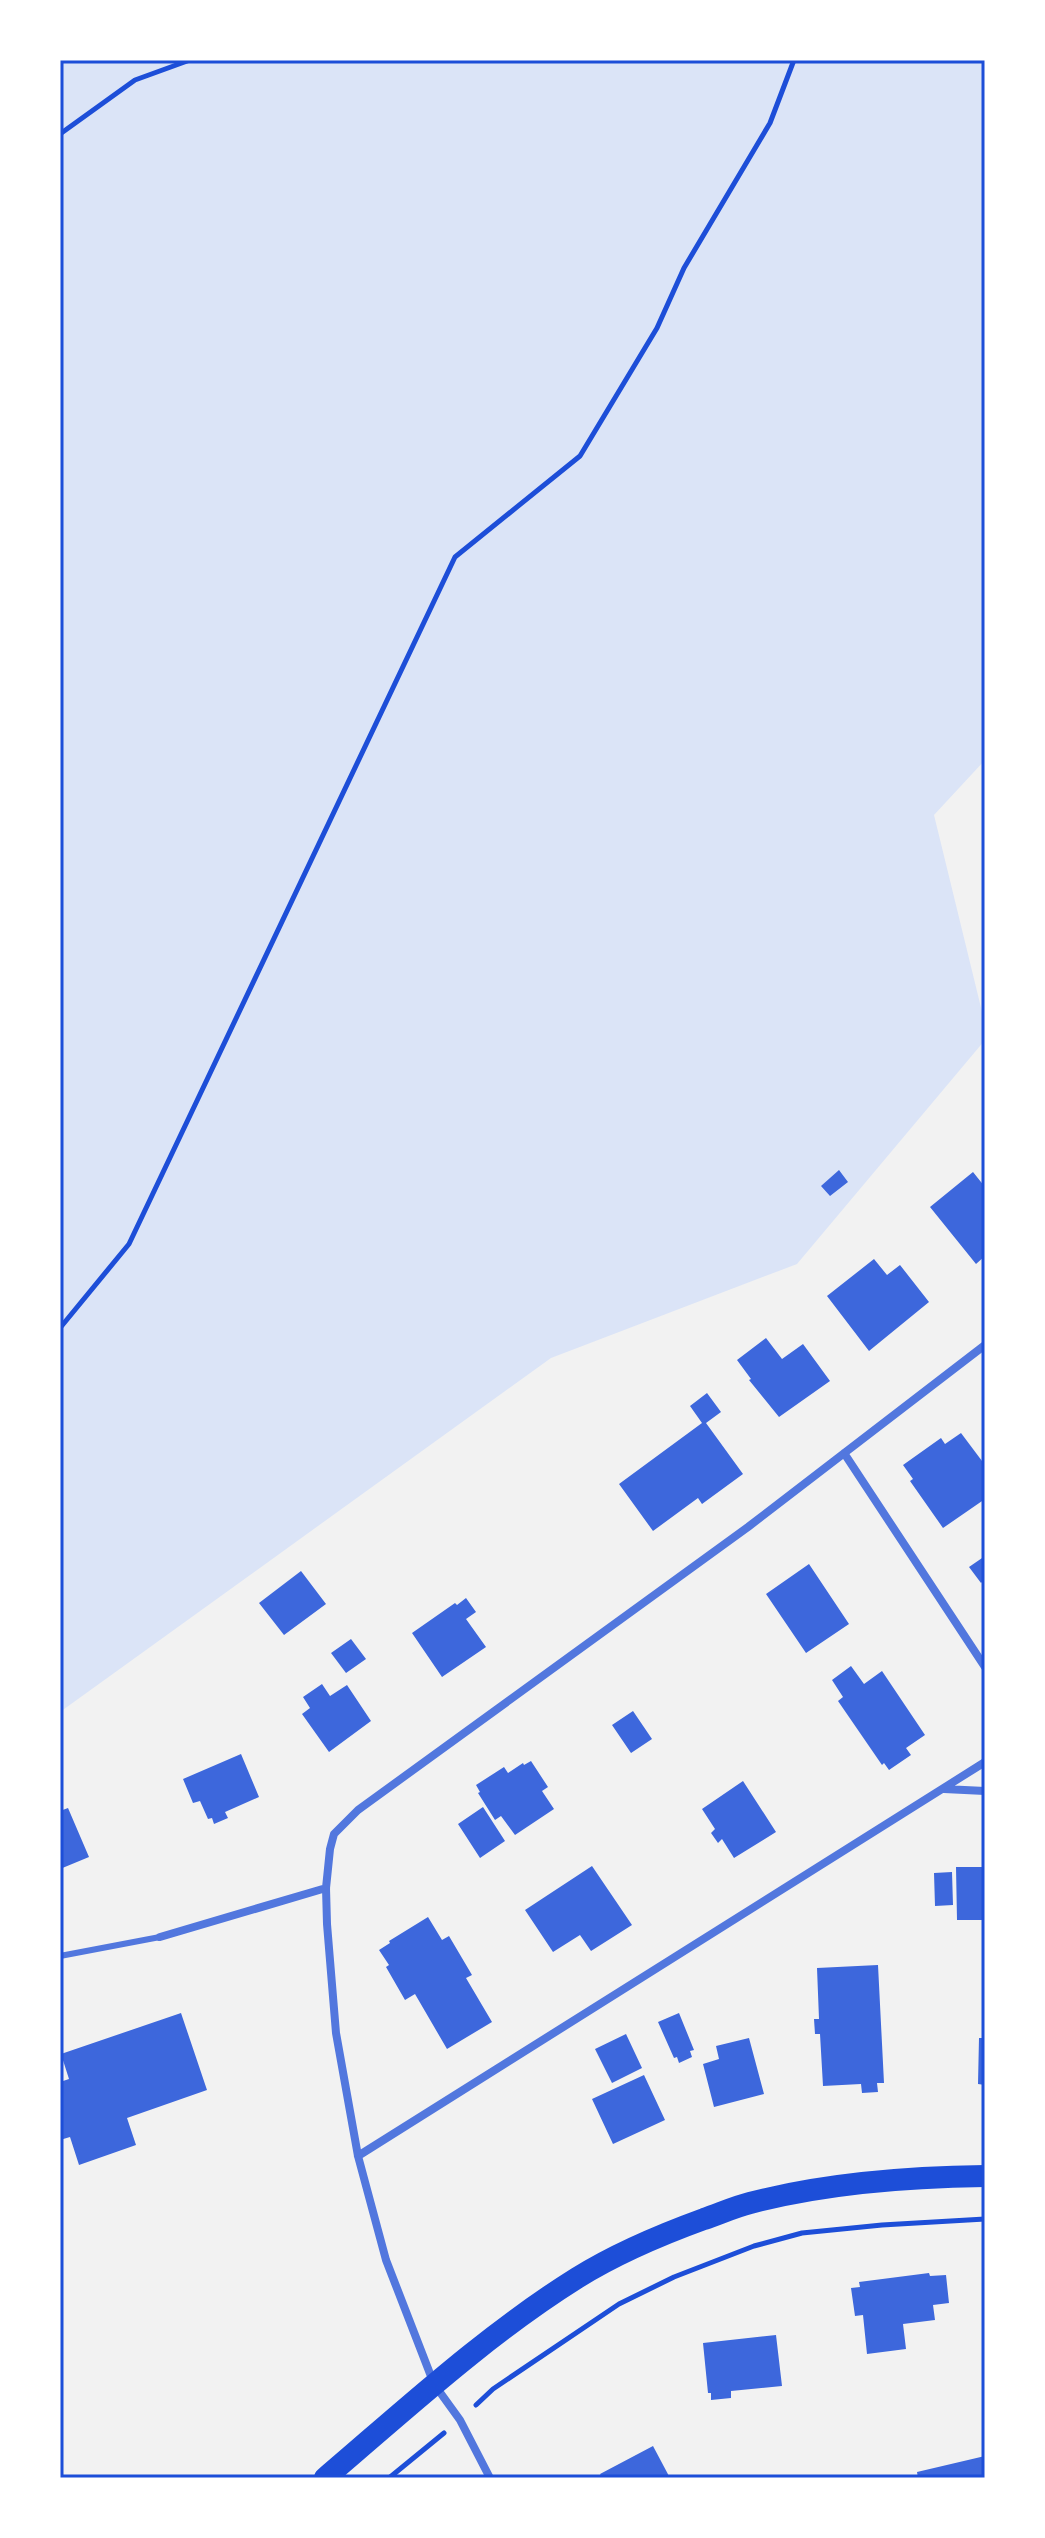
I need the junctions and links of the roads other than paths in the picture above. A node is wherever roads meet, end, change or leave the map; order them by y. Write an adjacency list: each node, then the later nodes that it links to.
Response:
1 (985, 1345): 2 (street)
2 (844, 1453): 3 (street); 7 (street)
3 (985, 1667)
4 (985, 1762): 5 (street)
5 (943, 1789): 6 (street); 10 (street)
6 (985, 1791)
7 (326, 1888): 8 (street); 10 (street)
8 (160, 1937): 9 (lane)
9 (60, 1956)
10 (358, 2156): 12 (street)
11 (985, 2176): 12 (highway)
12 (434, 2384): 13 (highway); 14 (street)
13 (325, 2478)
14 (490, 2478)

